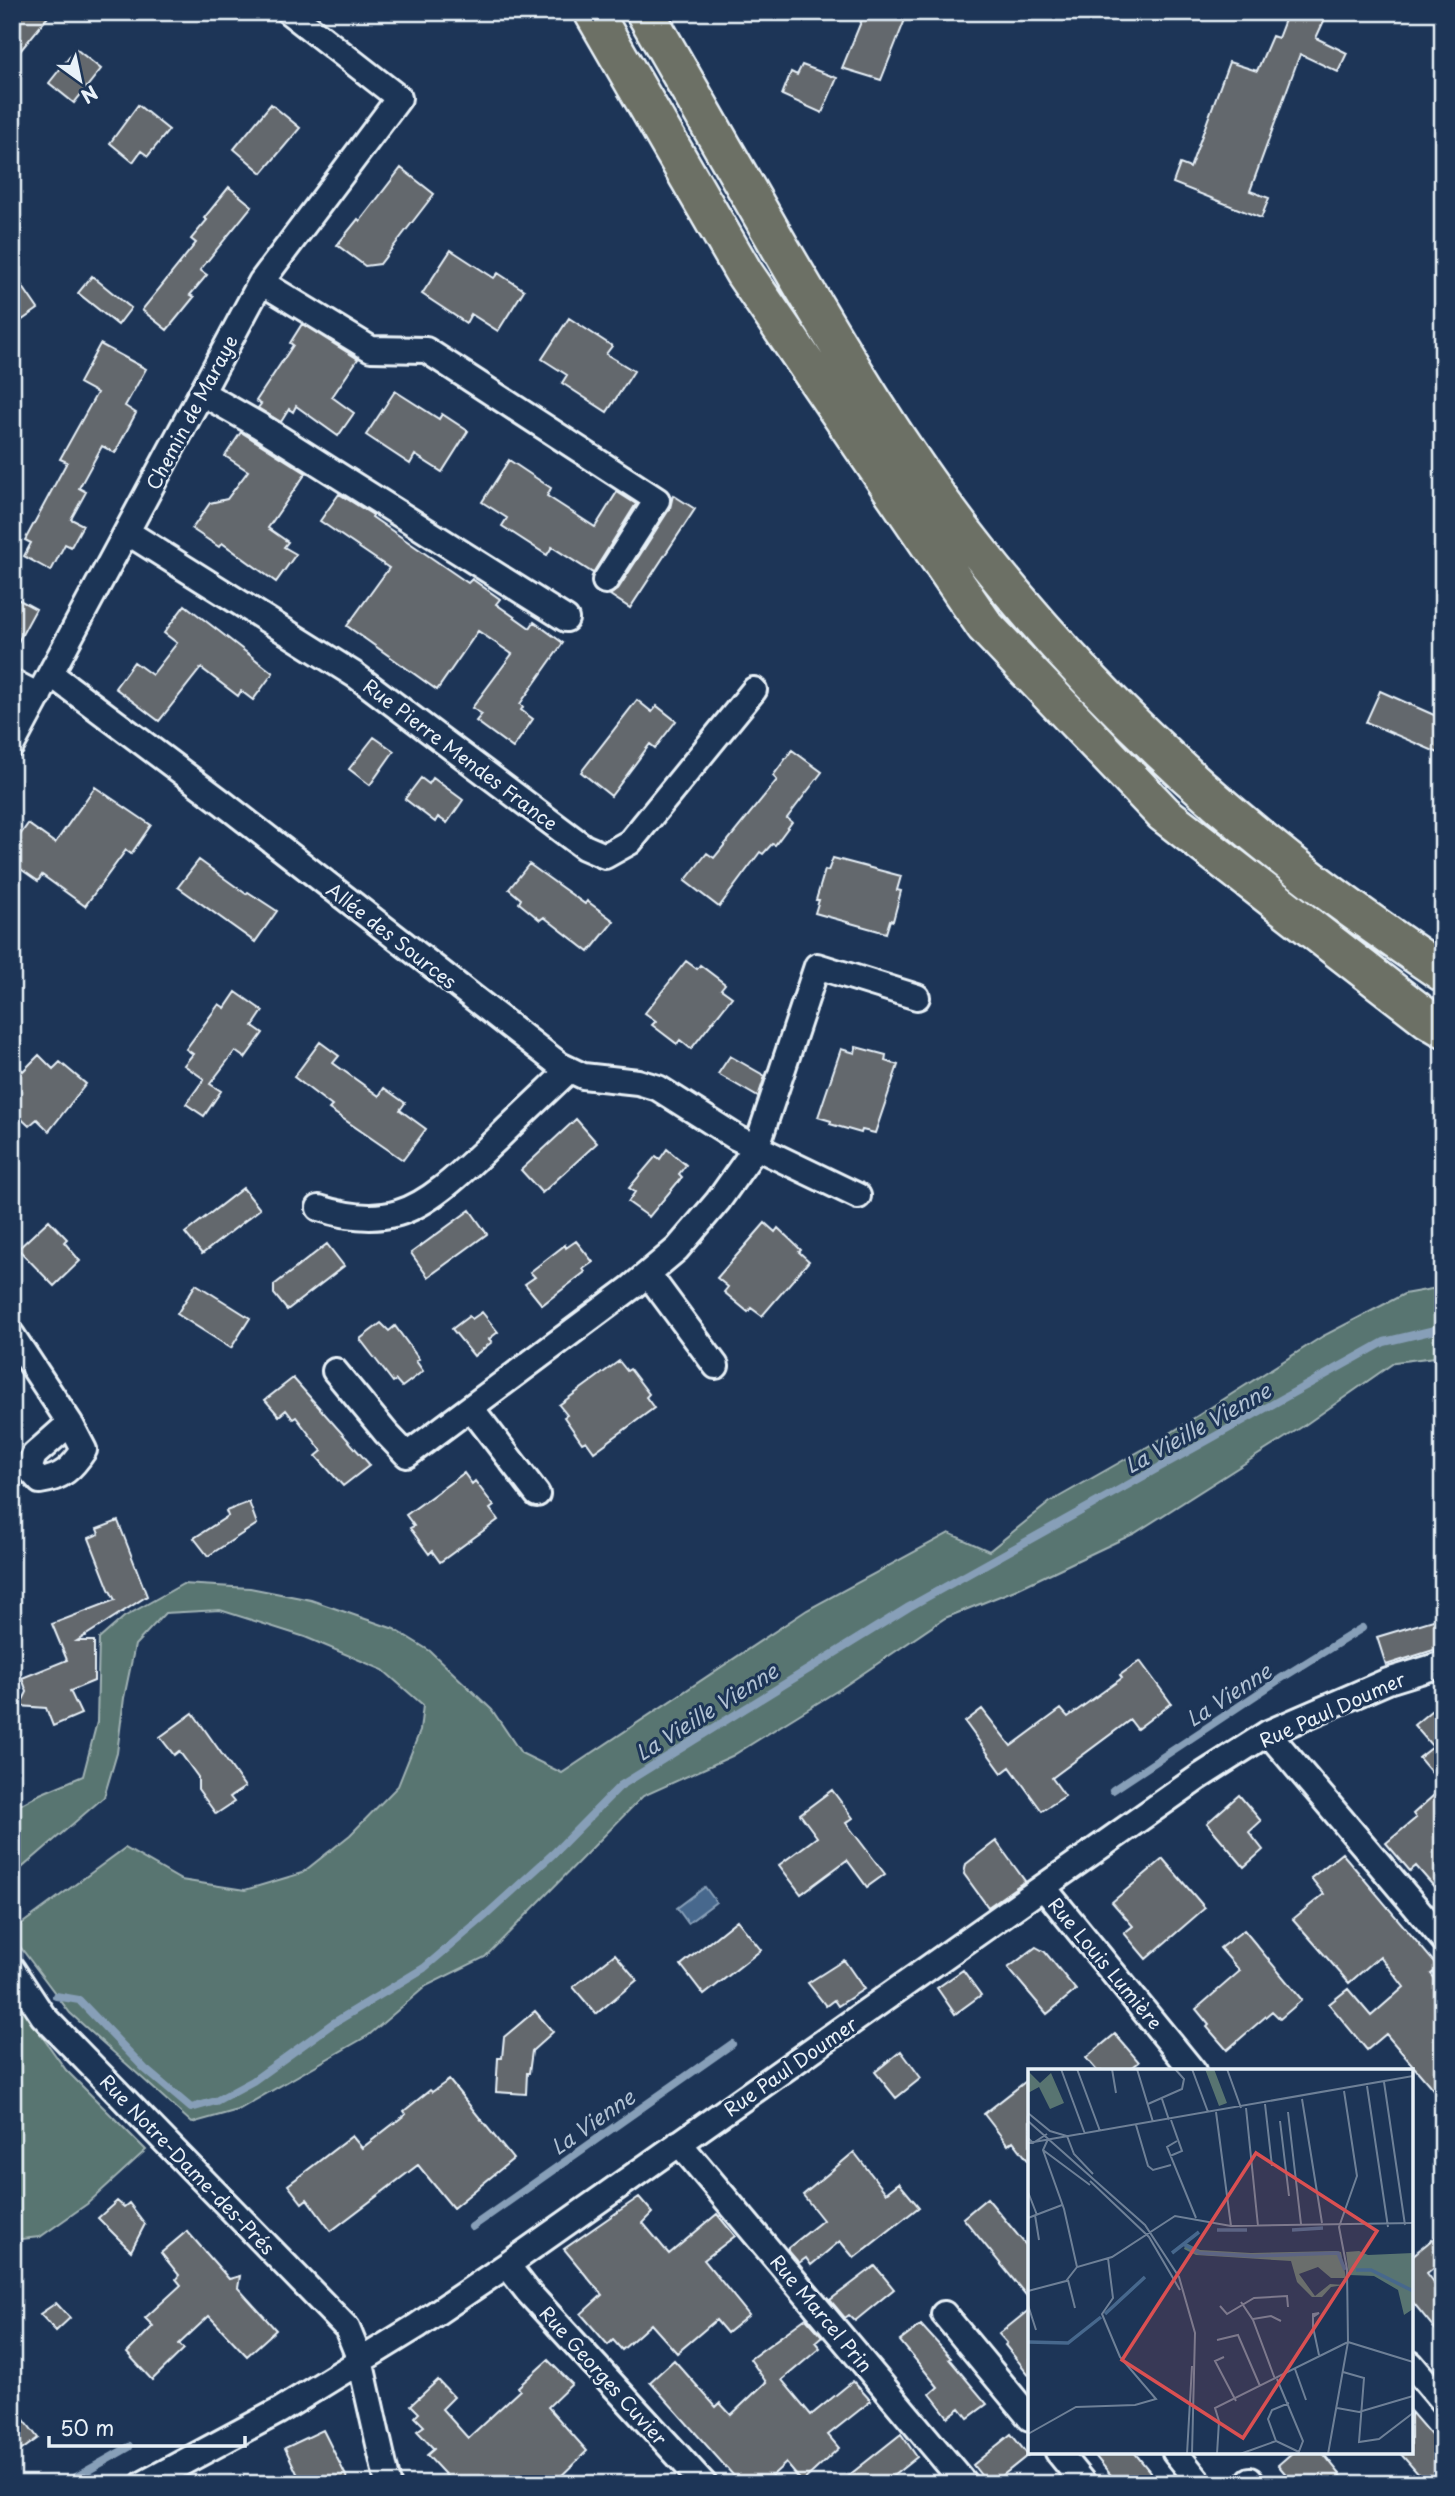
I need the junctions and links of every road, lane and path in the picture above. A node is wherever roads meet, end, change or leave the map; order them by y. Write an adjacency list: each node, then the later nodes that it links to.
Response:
1 (289, 12): 4 (street, Chemin de Maraye)
2 (593, 12): 15 (highway)
3 (645, 12): 13 (highway)
4 (261, 282): 5 (street, Chemin de Maraye); 7 (street)
5 (202, 393): 6 (street, Chemin de Maraye); 8 (street)
6 (127, 532): 10 (street, Chemin de Maraye); 11 (street, Rue Pierre Mendes France)
7 (605, 581)
8 (566, 619)
9 (12, 682): 10 (street, Allée des Sources)
10 (45, 685): 12 (street, Chemin de Maraye); 16 (street, Allée des Sources)
11 (754, 690)
12 (12, 745)
13 (1443, 972)
14 (917, 997): 17 (street)
15 (1443, 1028)
16 (569, 1070): 17 (street, Allée des Sources); 19 (street)
17 (757, 1146): 18 (street, Allée des Sources); 20 (street)
18 (858, 1196)
19 (319, 1208)
20 (648, 1274): 22 (street); 24 (street)
21 (12, 1335): 25 (street)
22 (716, 1366)
23 (335, 1371): 24 (street)
24 (471, 1408): 26 (street)
25 (69, 1423)
26 (537, 1494)
27 (1443, 1664): 28 (street, Rue Paul Doumer)
28 (1268, 1732): 29 (street, Rue Paul Doumer); 30 (street)
29 (1044, 1888): 32 (street, Rue Louis Lumière); 33 (street, Rue Paul Doumer)
30 (1443, 1938)
31 (12, 1969): 36 (street, Rue Notre-Dame-des-Prés)
32 (1191, 2069)
33 (679, 2143): 34 (street, Rue Paul Doumer); 45 (street, Rue Marcel Prin)
34 (507, 2265): 36 (street, Rue Paul Doumer); 44 (street, Rue Georges Cuvier)
35 (944, 2314): 39 (street)
36 (360, 2360): 42 (street, Rue Paul Doumer); 43 (street, Rue Notre-Dame-des-Prés)
37 (1413, 2366): 38 (street)
38 (1443, 2402)
39 (1028, 2416)
40 (1060, 2454): 46 (street)
41 (1177, 2454): 47 (street)
42 (143, 2484)
43 (388, 2484)
44 (704, 2484)
45 (965, 2484)
46 (1084, 2484)
47 (1197, 2484)

